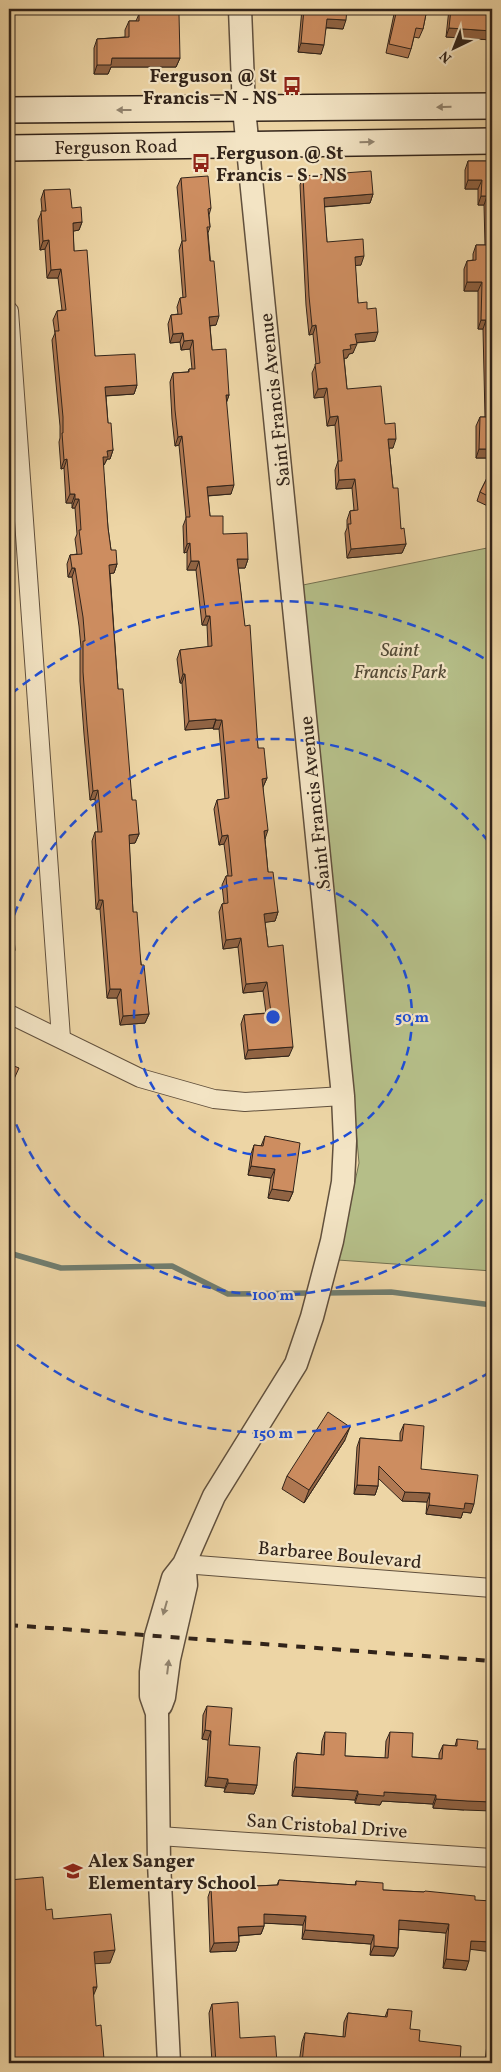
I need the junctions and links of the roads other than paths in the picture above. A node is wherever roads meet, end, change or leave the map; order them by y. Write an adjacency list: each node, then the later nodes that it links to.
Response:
1 (240, 9): 3 (street, Saint Francis Avenue)
2 (492, 106): 3 (main road, Ferguson Road, one-way to 3)
3 (244, 109): 4 (main road, Ferguson Road, one-way to 4); 6 (street, Saint Francis Avenue)
4 (9, 110)
5 (492, 141): 6 (main road, Ferguson Road, one-way to 5)
6 (248, 144): 7 (main road, Ferguson Road); 11 (street, Saint Francis Avenue)
7 (9, 148)
8 (9, 311): 10 (street)
9 (9, 1014): 10 (street)
10 (61, 1038): 11 (street)
11 (343, 1096): 12 (street, Saint Francis Avenue)
12 (184, 1564): 13 (street, Barbaree Boulevard); 14 (street, Saint Francis Avenue)
13 (492, 1588)
14 (159, 1836): 15 (street, San Cristobal Drive); 16 (street, Saint Francis Avenue)
15 (492, 1858)
16 (169, 2063)

